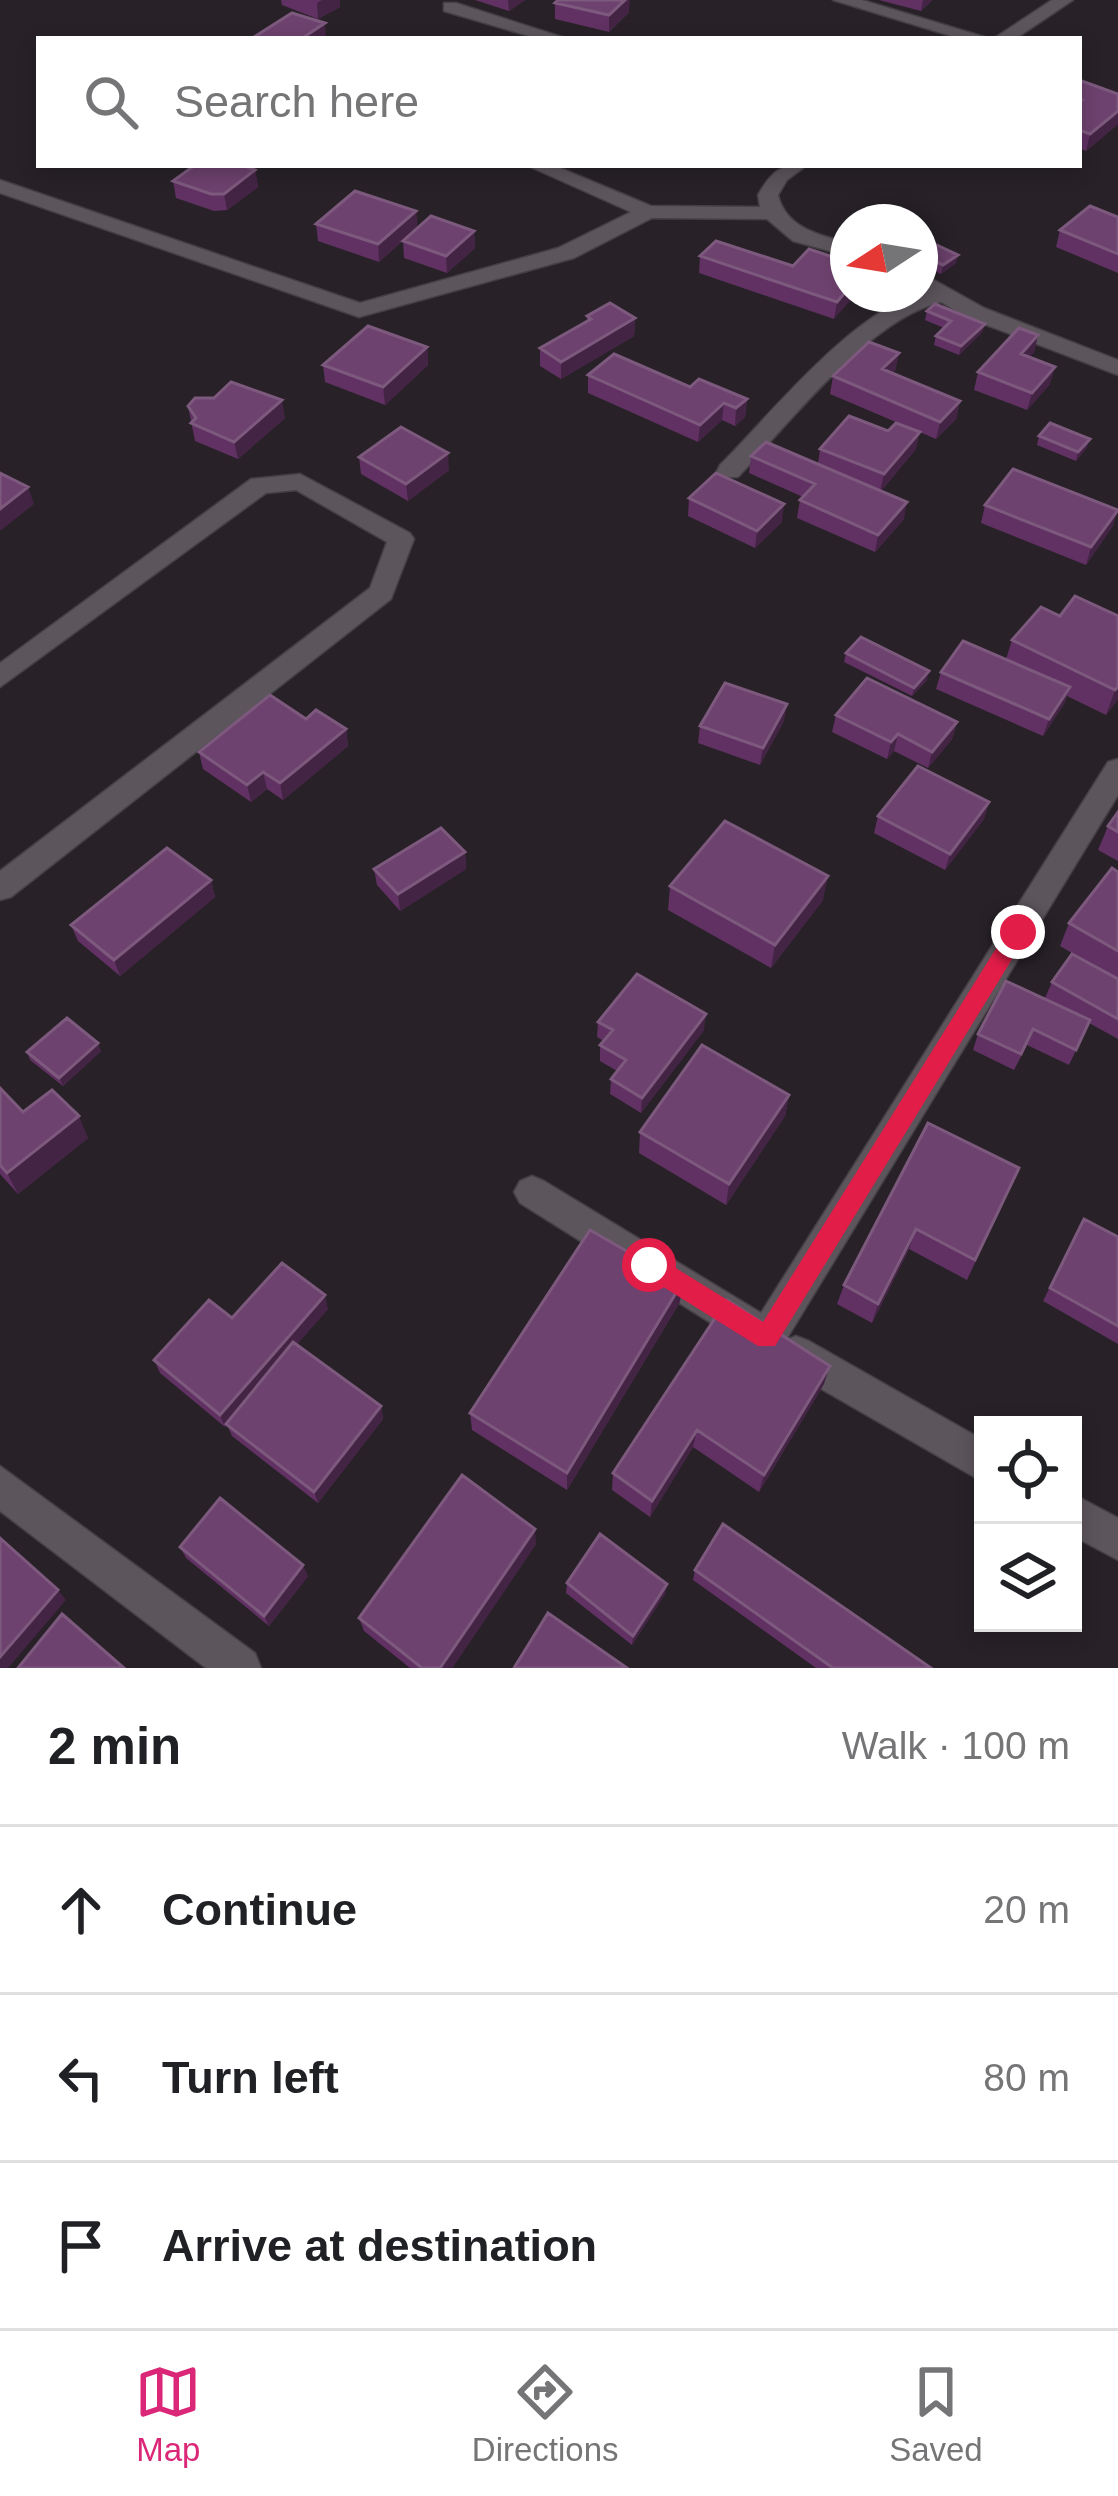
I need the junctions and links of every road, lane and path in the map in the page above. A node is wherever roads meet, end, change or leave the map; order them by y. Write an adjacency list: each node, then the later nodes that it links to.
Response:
1 (842, 0): 5 (street)
2 (1064, 0): 6 (street)
3 (450, 7): 4 (street)
4 (549, 36)
5 (971, 36)
6 (1007, 36)
7 (543, 168): 10 (street)
8 (792, 168): 11 (street)
9 (0, 186): 10 (street)
10 (648, 212): 11 (street)
11 (772, 213): 12 (street)
12 (830, 245)
13 (938, 292): 14 (street)
14 (944, 295): 15 (street); 16 (street)
15 (1118, 368)
16 (729, 471)
17 (0, 677): 19 (street)
18 (1118, 770): 21 (street)
19 (0, 888)
20 (532, 1192): 21 (street)
21 (767, 1337): 22 (street)
22 (974, 1457)
23 (0, 1486): 26 (street)
24 (1082, 1519): 25 (street)
25 (1118, 1540)
26 (240, 1668)

